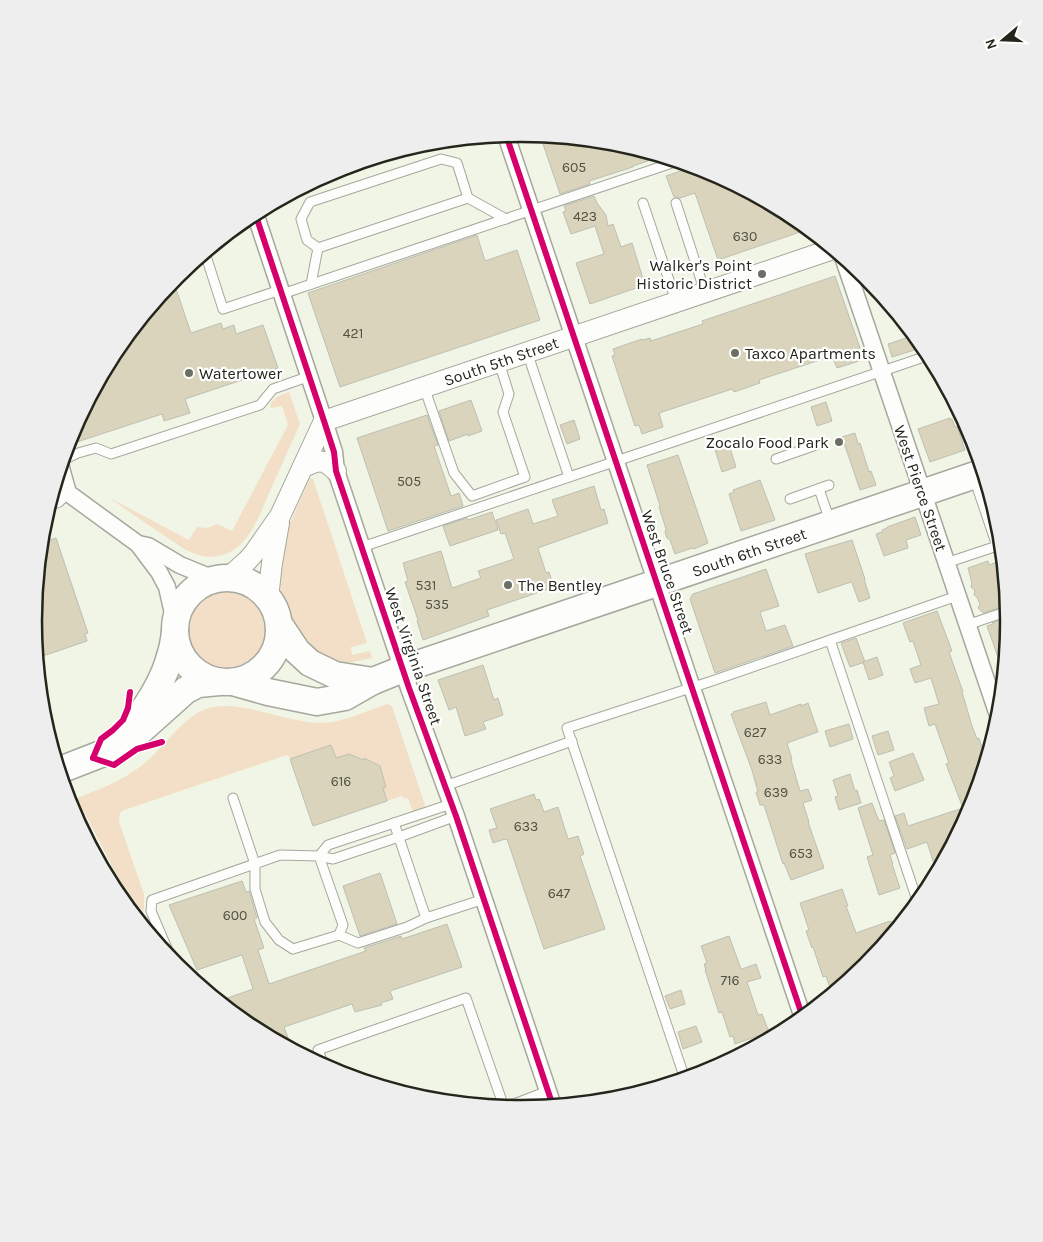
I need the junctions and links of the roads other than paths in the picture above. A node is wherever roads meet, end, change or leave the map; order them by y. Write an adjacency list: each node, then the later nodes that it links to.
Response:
1 (509, 142): 6 (street, West Bruce Street)
2 (667, 165): 6 (lane)
3 (468, 198): 7 (lane); 9 (lane); 9 (lane)
4 (643, 203): 16 (lane)
5 (676, 203): 15 (lane)
6 (532, 210): 7 (lane); 17 (street, West Bruce Street)
7 (506, 219): 13 (lane)
8 (258, 221): 14 (street, West Virginia Street)
9 (318, 248): 13 (lane)
10 (826, 251): 15 (street, South 5th Street)
11 (207, 260): 14 (lane)
12 (849, 272): 21 (street, West Pierce Street)
13 (311, 284): 14 (lane)
14 (281, 292): 22 (street, West Virginia Street)
15 (705, 292): 16 (street, South 5th Street)
16 (676, 302): 17 (street, South 5th Street)
17 (574, 336): 18 (street, South 5th Street); 28 (street, West Bruce Street)
18 (528, 352): 20 (street, South 5th Street); 32 (lane)
19 (922, 359): 21 (lane)
20 (498, 362): 23 (street, South 5th Street); 23 (lane)
21 (882, 372): 28 (lane); 37 (street, West Pierce Street)
22 (310, 376): 24 (street, West Virginia Street); 26 (lane)
23 (424, 387): 24 (street, South 5th Street)
24 (324, 421): 29 (street); 30 (street, West Virginia Street)
25 (816, 445): 27 (lane)
26 (72, 456)
27 (776, 459)
28 (616, 462): 32 (lane); 47 (street, West Bruce Street)
29 (303, 467): 30 (street); 40 (street)
30 (336, 471): 44 (street, West Virginia Street)
31 (977, 475): 37 (main road, South 6th Street)
32 (569, 477): 44 (lane)
33 (64, 480): 36 (street)
34 (829, 485): 35 (lane)
35 (819, 489): 38 (lane); 41 (lane)
36 (68, 493): 39 (lane); 42 (street)
37 (923, 493): 41 (main road, South 6th Street); 45 (street, West Pierce Street)
38 (790, 499)
39 (58, 502)
40 (280, 516): 46 (street); 49 (street)
41 (831, 524): 47 (main road, South 6th Street)
42 (138, 544): 46 (street); 53 (street)
43 (994, 547): 45 (lane)
44 (362, 548): 55 (street, West Virginia Street)
45 (946, 563): 48 (street, West Pierce Street)
46 (221, 579): 49 (main road); 53 (main road)
47 (657, 583): 55 (main road, South 6th Street); 58 (street, West Bruce Street)
48 (957, 596): 52 (street, West Pierce Street); 54 (lane)
49 (268, 598): 51 (main road)
50 (1000, 614): 52 (lane)
51 (279, 624): 56 (main road); 57 (main road)
52 (967, 625): 59 (street, West Pierce Street)
53 (175, 627): 57 (main road); 60 (main road, South 6th Street)
54 (830, 640): 58 (lane); 70 (lane)
55 (403, 669): 56 (main road, South 6th Street); 63 (street, West Virginia Street)
56 (373, 681): 57 (main road, South 6th Street)
57 (226, 682): 60 (main road, South 6th Street)
58 (692, 687): 61 (lane); 75 (street, West Bruce Street)
59 (993, 701)
60 (128, 737): 62 (main road, South 6th Street)
61 (572, 742): 63 (lane); 77 (lane)
62 (66, 768)
63 (445, 786): 65 (street, West Virginia Street)
64 (233, 798): 69 (lane)
65 (453, 810): 66 (lane); 67 (lane); 71 (street, West Virginia Street)
66 (394, 824): 67 (lane); 68 (lane)
67 (399, 837): 68 (lane); 72 (lane)
68 (320, 856): 69 (lane); 73 (lane)
69 (256, 864): 73 (lane); 74 (lane)
70 (915, 894)
71 (484, 899): 72 (lane); 78 (street, West Virginia Street)
72 (426, 918): 73 (lane)
73 (339, 935)
74 (163, 939)
75 (800, 1010)
76 (320, 1056): 79 (lane)
77 (683, 1072)
78 (550, 1098)
79 (502, 1099)

